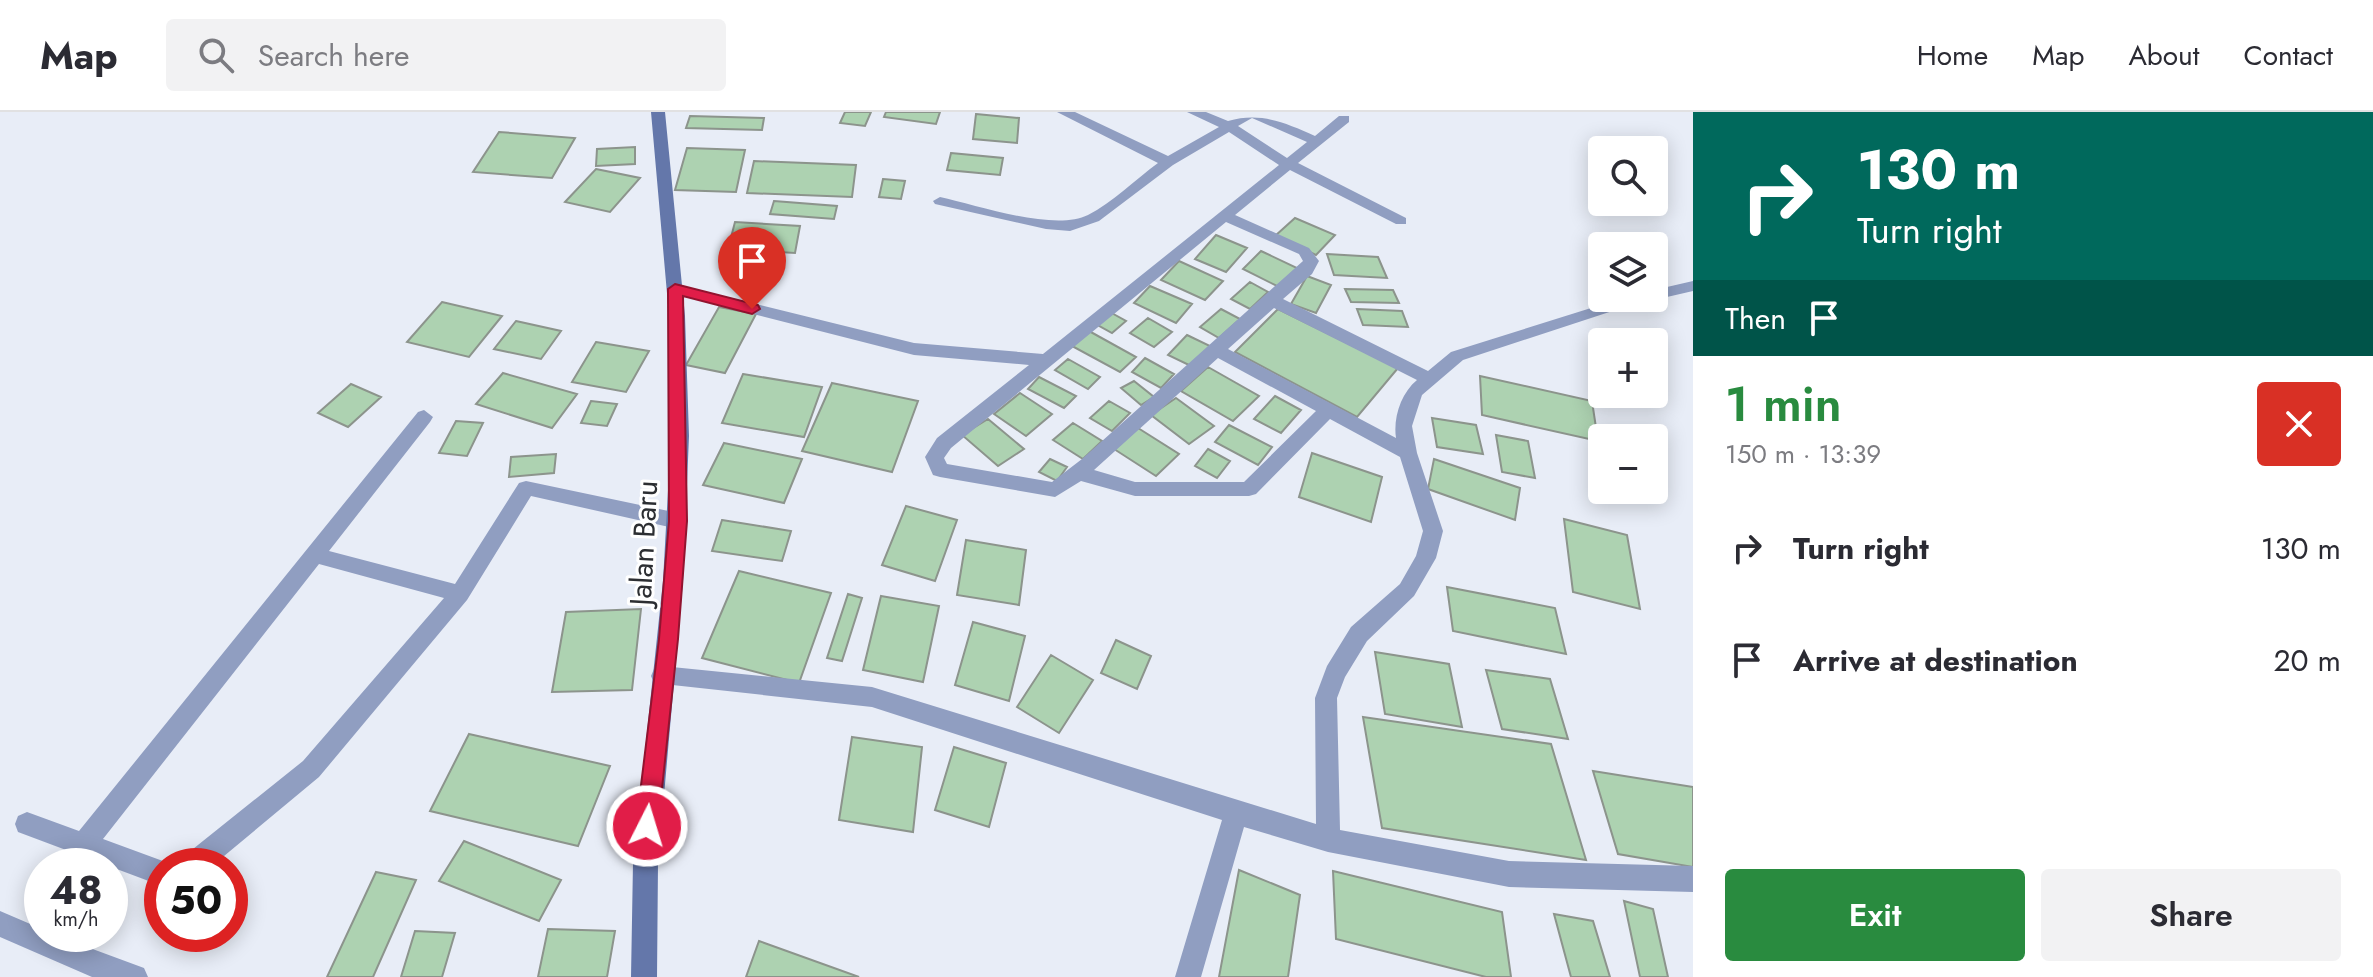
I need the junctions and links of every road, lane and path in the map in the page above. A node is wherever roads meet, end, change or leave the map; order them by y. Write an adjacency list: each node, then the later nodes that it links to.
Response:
1 (658, 112): 14 (main road, Jalan Baru)
2 (1064, 112): 8 (street)
3 (1194, 112): 6 (street)
4 (1253, 112): 6 (street); 7 (street)
5 (1344, 119): 7 (street)
6 (1229, 126): 8 (street); 9 (street)
7 (1315, 141): 9 (street)
8 (1168, 162): 10 (street)
9 (1290, 162): 11 (street); 12 (street)
10 (940, 201)
11 (1225, 216): 16 (street); 19 (street)
12 (1401, 221)
13 (1693, 286): 15 (street)
14 (675, 289): 19 (street); 25 (main road, Jalan Baru)
15 (1668, 292)
16 (1273, 301): 18 (street); 20 (street)
17 (1597, 312): 20 (street)
18 (1216, 350): 21 (street); 24 (street)
19 (1045, 360): 24 (street)
20 (1428, 378): 23 (street)
21 (1328, 410): 23 (street); 24 (street)
22 (424, 417): 26 (street)
23 (1408, 453): 31 (street)
24 (1079, 473)
25 (678, 521): 27 (street); 28 (main road, Jalan Baru)
26 (314, 555): 27 (street); 32 (street)
27 (460, 594): 33 (street)
28 (662, 676): 29 (street); 38 (main road, Jalan Baru)
29 (1236, 813): 31 (street); 39 (street)
30 (27, 824): 32 (street)
31 (1328, 840): 35 (street)
32 (84, 844): 34 (street)
33 (214, 848)
34 (144, 866)
35 (1693, 879)
36 (0, 924): 37 (street)
37 (135, 977)
38 (644, 977)
39 (1188, 977)

